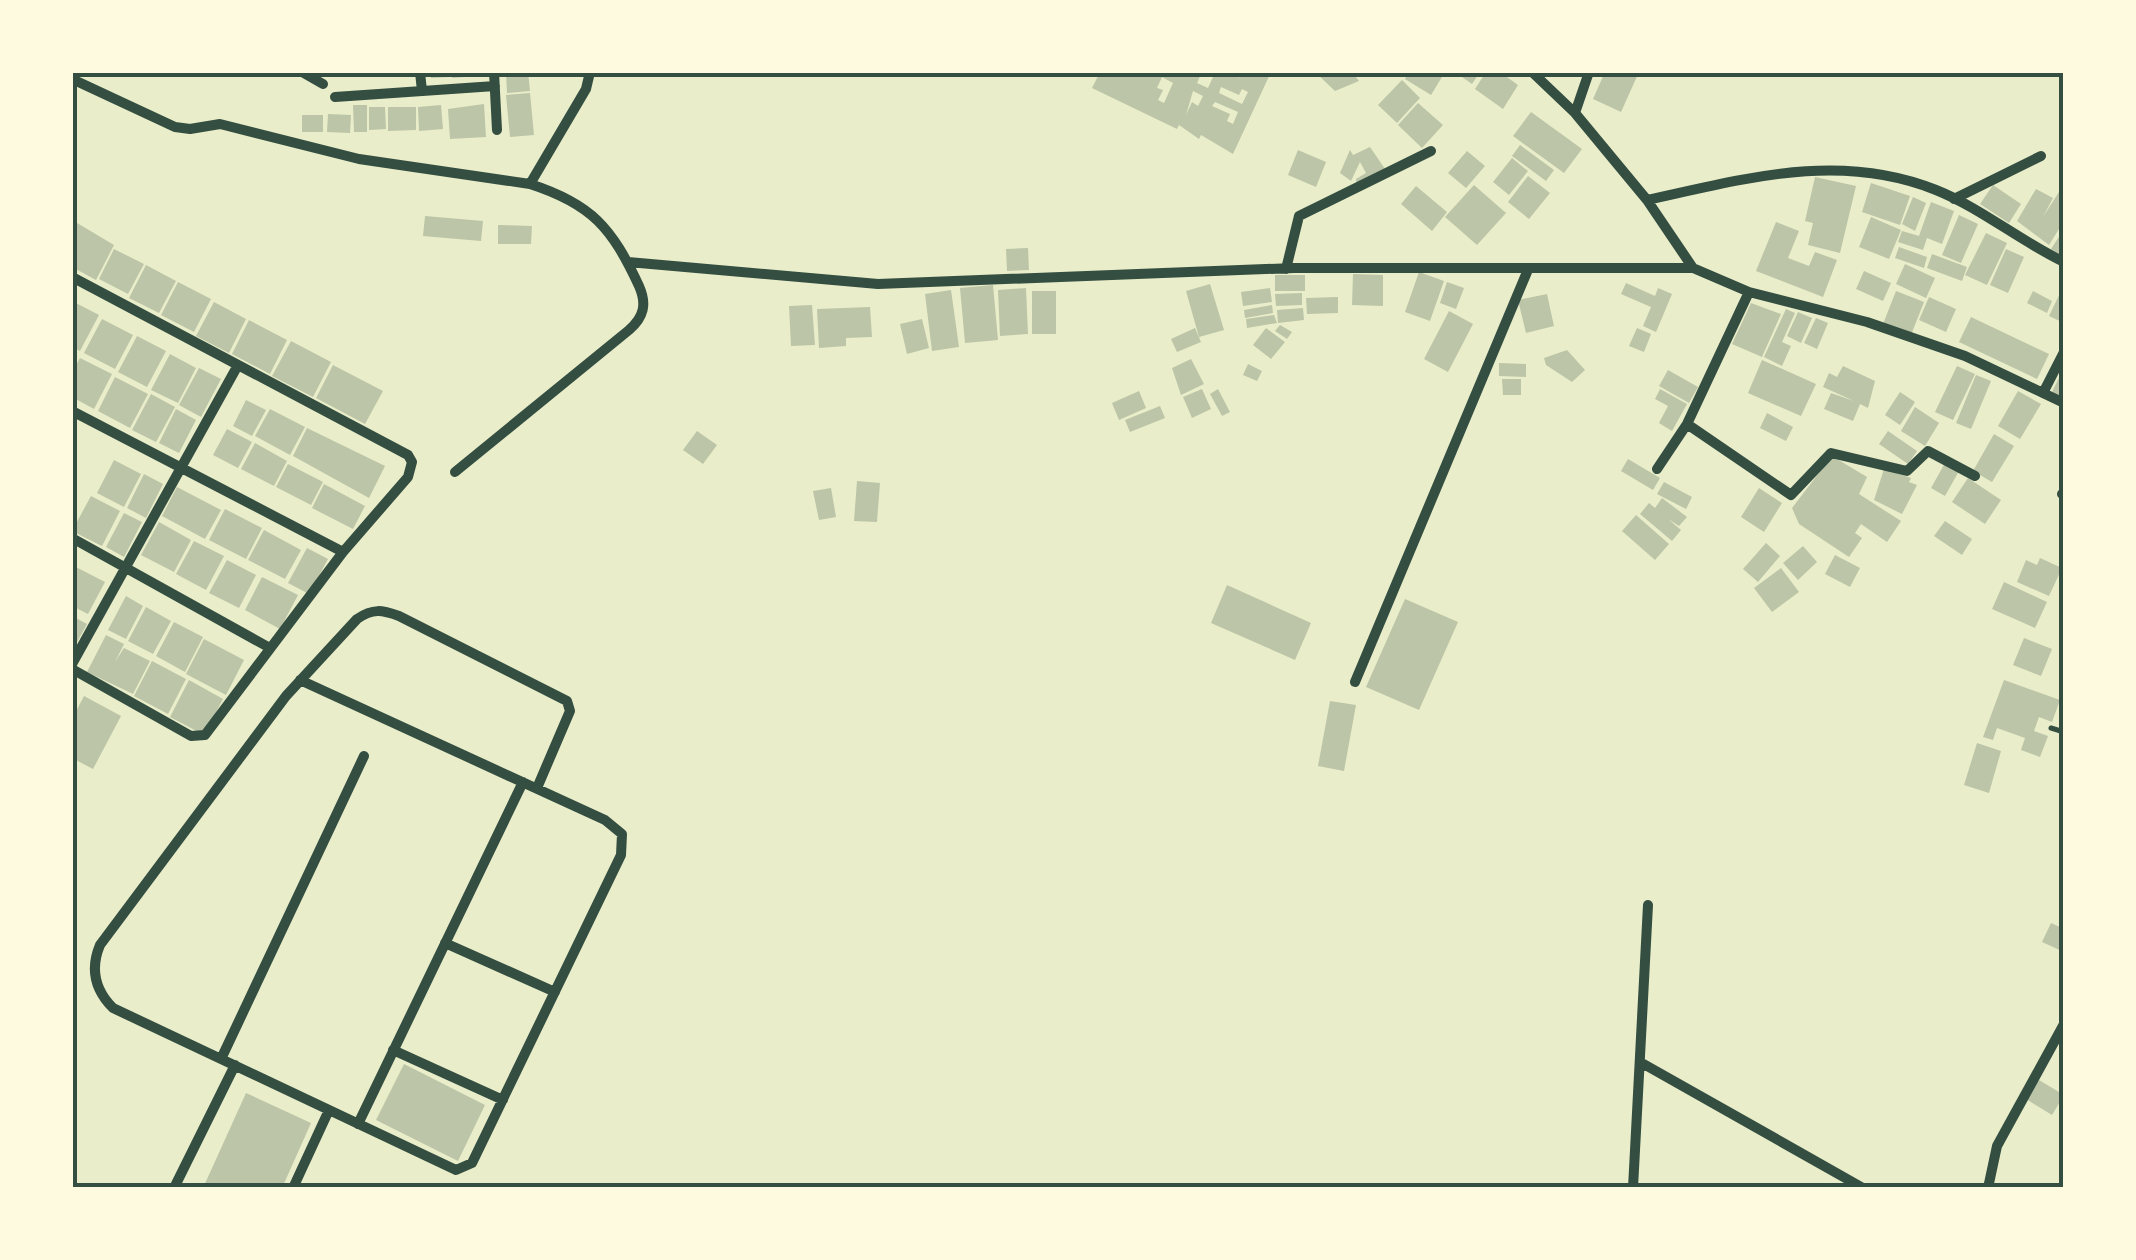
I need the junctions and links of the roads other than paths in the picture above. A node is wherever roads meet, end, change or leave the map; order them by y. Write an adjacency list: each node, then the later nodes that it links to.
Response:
1 (302, 72): 8 (street)
2 (420, 72): 10 (street)
3 (494, 72): 9 (street)
4 (590, 72): 16 (street)
5 (1532, 72): 12 (street)
6 (1589, 72): 12 (street)
7 (72, 79): 16 (street)
8 (323, 84)
9 (495, 86): 10 (street); 13 (street)
10 (422, 91): 11 (street)
11 (335, 97)
12 (1575, 112): 18 (street)
13 (497, 130)
14 (1431, 151): 21 (street)
15 (2041, 156): 17 (street)
16 (530, 184): 19 (street)
17 (1954, 199): 18 (street); 20 (street)
18 (1647, 200): 22 (street)
19 (628, 262): 21 (street); 34 (street)
20 (2064, 262)
21 (1286, 268): 23 (street)
22 (1693, 268): 23 (street); 25 (street)
23 (1527, 272): 42 (street)
24 (72, 277): 27 (street)
25 (1749, 292): 28 (street); 31 (street)
26 (2064, 352): 28 (street)
27 (238, 365): 32 (street); 37 (street)
28 (2043, 393): 29 (street)
29 (2064, 403)
30 (72, 411): 32 (street)
31 (1687, 424): 33 (street); 35 (street)
32 (181, 468): 37 (street); 38 (street)
33 (1658, 469)
34 (455, 472)
35 (1975, 476)
36 (72, 538): 38 (street)
37 (343, 552): 39 (street)
38 (125, 567): 39 (street); 40 (street)
39 (270, 648): 40 (street)
40 (72, 666)
41 (300, 680): 46 (street); 47 (street); 53 (street)
42 (1355, 682)
43 (2051, 728): 44 (lane)
44 (2064, 732)
45 (364, 756): 53 (street)
46 (523, 782): 47 (street); 49 (street)
47 (536, 788): 50 (street)
48 (1648, 905): 54 (street)
49 (445, 943): 50 (street); 52 (street)
50 (555, 992): 56 (street)
51 (2064, 1024): 63 (street)
52 (394, 1050): 56 (street); 58 (street)
53 (221, 1059): 55 (street)
54 (1640, 1062): 61 (street); 62 (street)
55 (235, 1065): 57 (street); 59 (street)
56 (503, 1100): 58 (street)
57 (329, 1110): 58 (street); 60 (street)
58 (358, 1124)
59 (174, 1188)
60 (293, 1188)
61 (1633, 1188)
62 (1863, 1188)
63 (1988, 1188)

